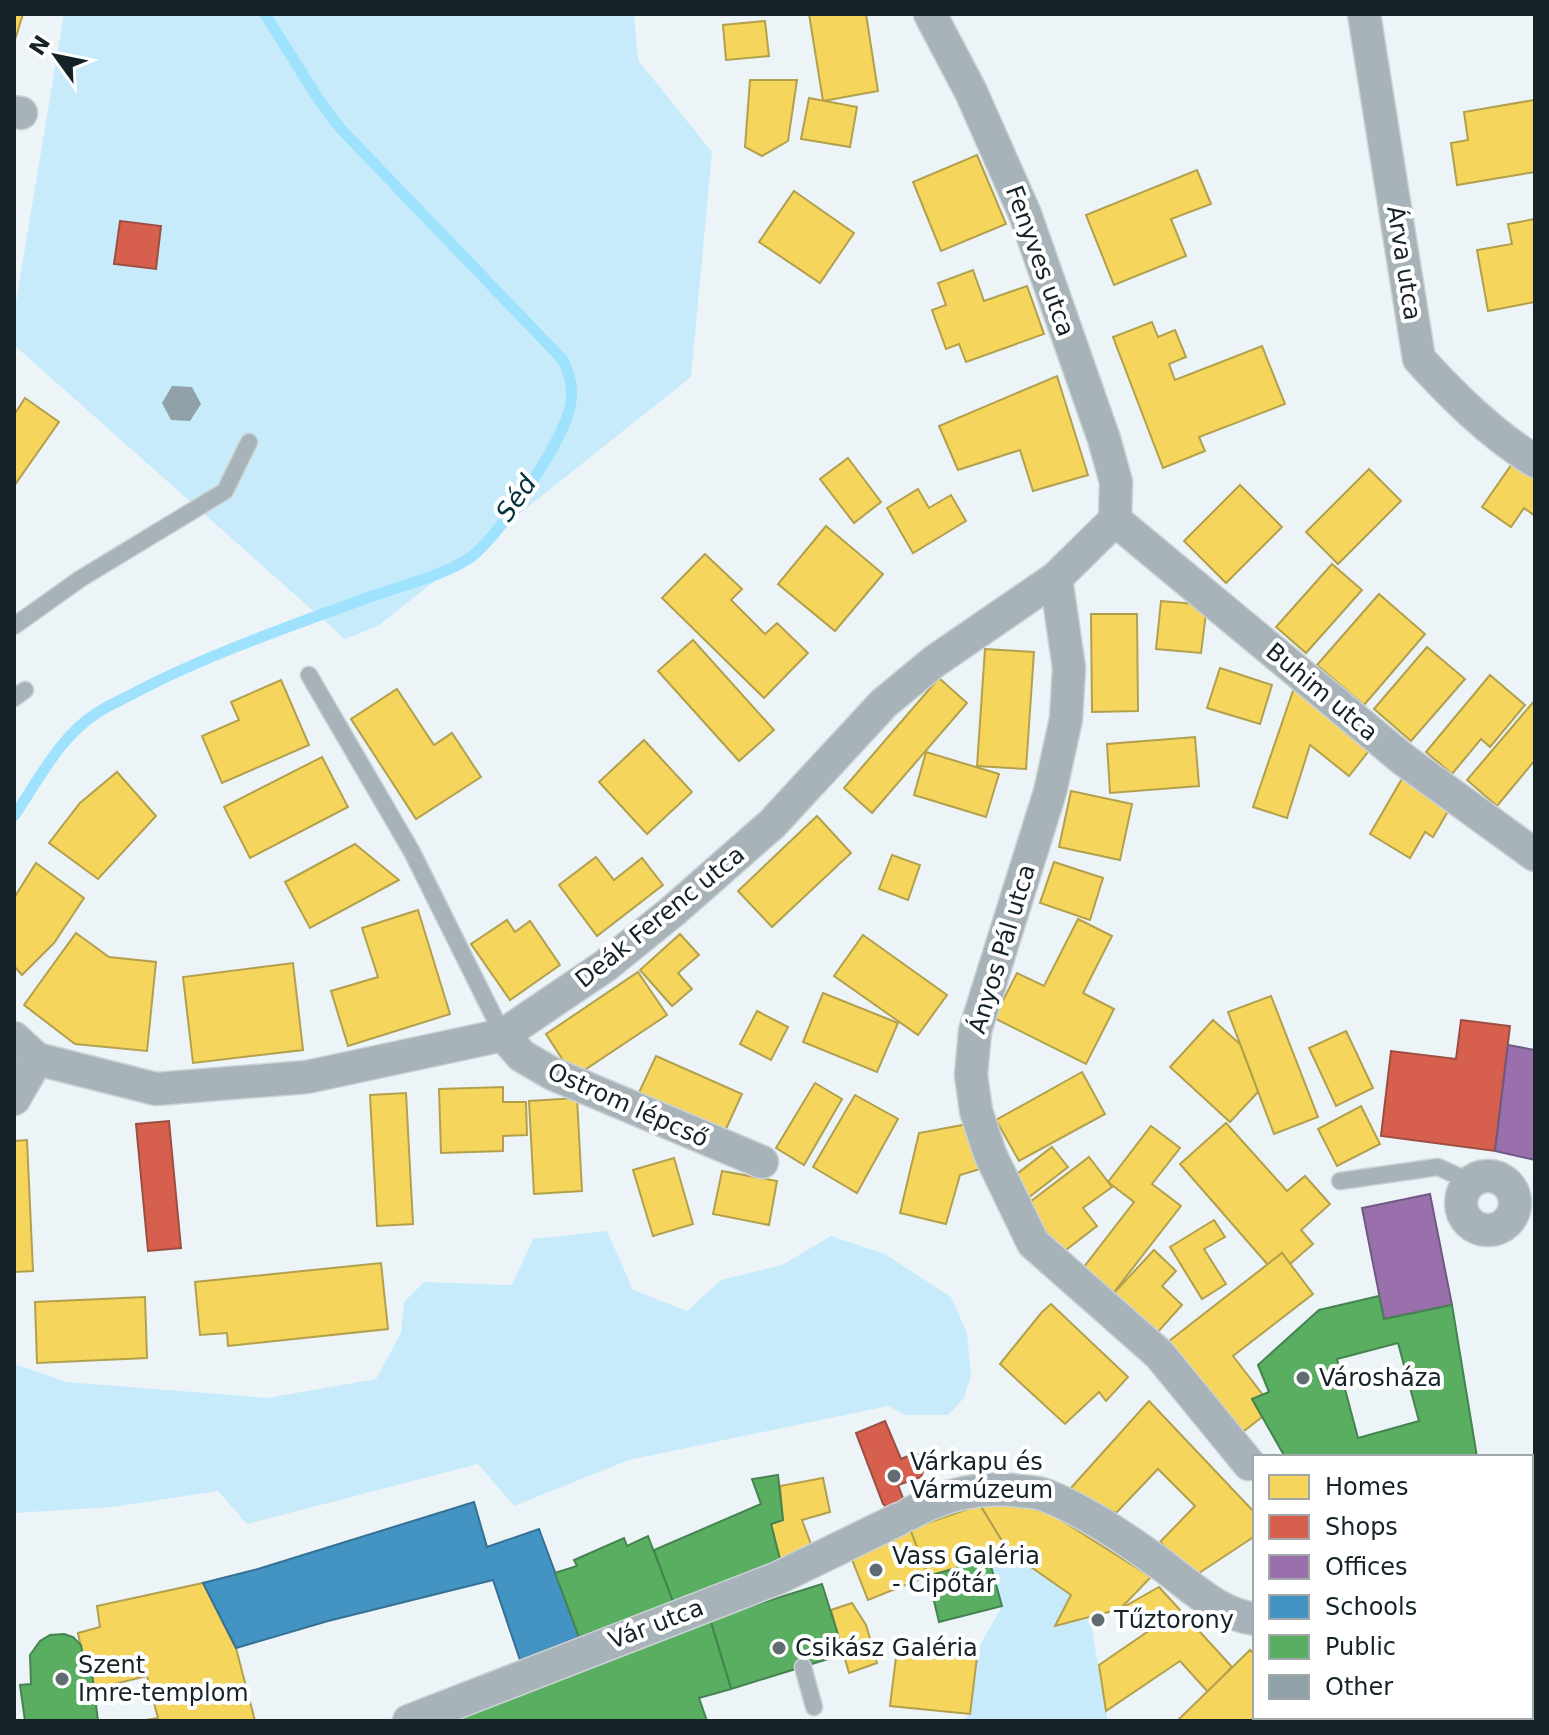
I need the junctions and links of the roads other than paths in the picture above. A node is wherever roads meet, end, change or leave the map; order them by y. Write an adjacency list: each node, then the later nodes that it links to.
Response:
1 (930, 14): 5 (street, Fenyves utca)
2 (1364, 14): 4 (street, Árva utca)
3 (249, 442): 7 (lane)
4 (1535, 461)
5 (1115, 520): 6 (street, Deák Ferenc utca); 9 (street, Buhim utca)
6 (1056, 578): 10 (street, Deák Ferenc utca); 17 (street, Ányos Pál utca)
7 (14, 626)
8 (309, 675): 10 (lane)
9 (1535, 855)
10 (503, 1035): 11 (street, Deák Ferenc utca); 13 (street, Ostrom lépcső)
11 (25, 1048): 12 (street)
12 (14, 1099)
13 (762, 1162)
14 (1340, 1181): 15 (lane)
15 (1471, 1182): 16 (street)
16 (1525, 1213)
17 (1249, 1464)
18 (1253, 1619): 21 (street, Vár utca)
19 (803, 1667): 20 (lane)
20 (814, 1707)
21 (409, 1721)

